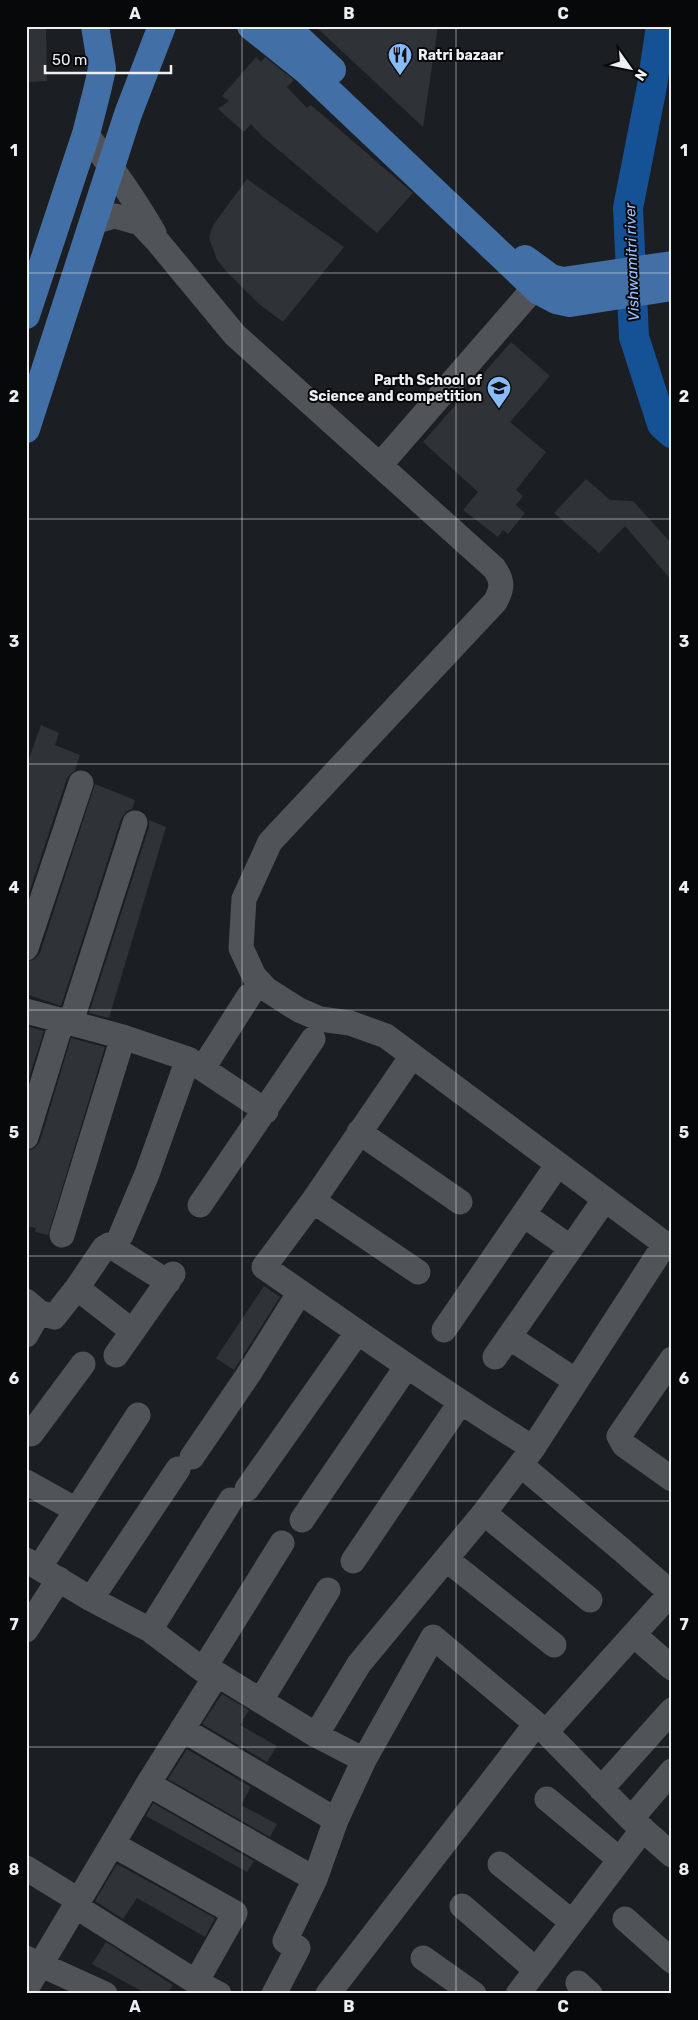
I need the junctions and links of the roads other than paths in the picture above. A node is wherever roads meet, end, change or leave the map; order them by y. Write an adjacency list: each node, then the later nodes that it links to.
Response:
1 (95, 26): 5 (main road)
2 (162, 26): 6 (main road)
3 (251, 26): 10 (main road)
4 (285, 26): 12 (main road)
5 (86, 134): 6 (street); 13 (main road)
6 (111, 165): 7 (main road); 8 (street)
7 (93, 222): 8 (street); 14 (main road)
8 (158, 242): 15 (street)
9 (672, 265): 12 (main road)
10 (535, 287): 12 (main road); 15 (street)
11 (672, 287): 12 (main road)
12 (567, 292)
13 (26, 315)
14 (26, 429)
15 (380, 465): 24 (street)
16 (81, 783): 18 (street)
17 (135, 823): 21 (street)
18 (26, 948)
19 (249, 996): 25 (street)
20 (26, 1011): 21 (street)
21 (66, 1021): 22 (street); 28 (street)
22 (123, 1037): 25 (street); 35 (street)
23 (313, 1039): 26 (street)
24 (412, 1056): 27 (street); 29 (street)
25 (196, 1064): 26 (street); 36 (street)
26 (266, 1111): 33 (street)
27 (359, 1132): 31 (street); 32 (street)
28 (26, 1137)
29 (558, 1164): 30 (street); 34 (street)
30 (605, 1199): 37 (street); 38 (street)
31 (312, 1201): 39 (street); 41 (street)
32 (460, 1202)
33 (200, 1204)
34 (524, 1215): 38 (street); 43 (street)
35 (62, 1235)
36 (121, 1235)
37 (668, 1246): 53 (street)
38 (571, 1248): 47 (street)
39 (418, 1272)
40 (76, 1288): 42 (street); 44 (street); 44 (street)
41 (300, 1292): 45 (street); 68 (street)
42 (33, 1306): 46 (street)
43 (444, 1330)
44 (132, 1331): 48 (street)
45 (356, 1333): 52 (street); 71 (street)
46 (26, 1336)
47 (509, 1337): 49 (street); 53 (street)
48 (116, 1355)
49 (495, 1357)
50 (672, 1359): 58 (street)
51 (82, 1364): 56 (street)
52 (407, 1366): 54 (street); 62 (street)
53 (576, 1381): 57 (street)
54 (460, 1403): 57 (street); 65 (street)
55 (138, 1415): 60 (street)
56 (26, 1432)
57 (527, 1457): 61 (street); 72 (street)
58 (672, 1478)
59 (26, 1482): 60 (street)
60 (76, 1510): 66 (street)
61 (484, 1513): 64 (street); 69 (street)
62 (302, 1520)
63 (282, 1543): 75 (street)
64 (446, 1559): 73 (street); 80 (street)
65 (353, 1561)
66 (42, 1569): 68 (street); 70 (street)
67 (328, 1590): 76 (street)
68 (91, 1599): 71 (street)
69 (590, 1600)
70 (26, 1630)
71 (150, 1630): 75 (street)
72 (634, 1634): 74 (street); 78 (street)
73 (554, 1645)
74 (672, 1668)
75 (210, 1672): 76 (street); 79 (street)
76 (261, 1700): 80 (street)
77 (672, 1710): 84 (street)
78 (541, 1728): 81 (street); 84 (street); 108 (street)
79 (182, 1729): 83 (street); 87 (street)
80 (316, 1734): 81 (street)
81 (364, 1760): 87 (street)
82 (672, 1771): 85 (street)
83 (148, 1784): 89 (street); 94 (street)
84 (601, 1789): 88 (street)
85 (664, 1798): 88 (street)
86 (547, 1799): 91 (street)
87 (336, 1820): 94 (street)
88 (637, 1824): 90 (street); 91 (street)
89 (112, 1844): 95 (street); 103 (street)
90 (672, 1855)
91 (619, 1859): 98 (street)
92 (500, 1864): 98 (street)
93 (26, 1868): 95 (street)
94 (315, 1879): 107 (street)
95 (76, 1903): 101 (street); 103 (street)
96 (462, 1906): 102 (street)
97 (625, 1919): 100 (street)
98 (572, 1922): 102 (street)
99 (423, 1958): 109 (street)
100 (672, 1961)
101 (34, 1962): 104 (street); 105 (street)
102 (536, 1970): 110 (street)
103 (196, 1982): 106 (street)
104 (26, 1989)
105 (105, 1994)
106 (219, 1994)
107 (274, 1994)
108 (328, 1994)
109 (474, 1994)
110 (518, 1994)

